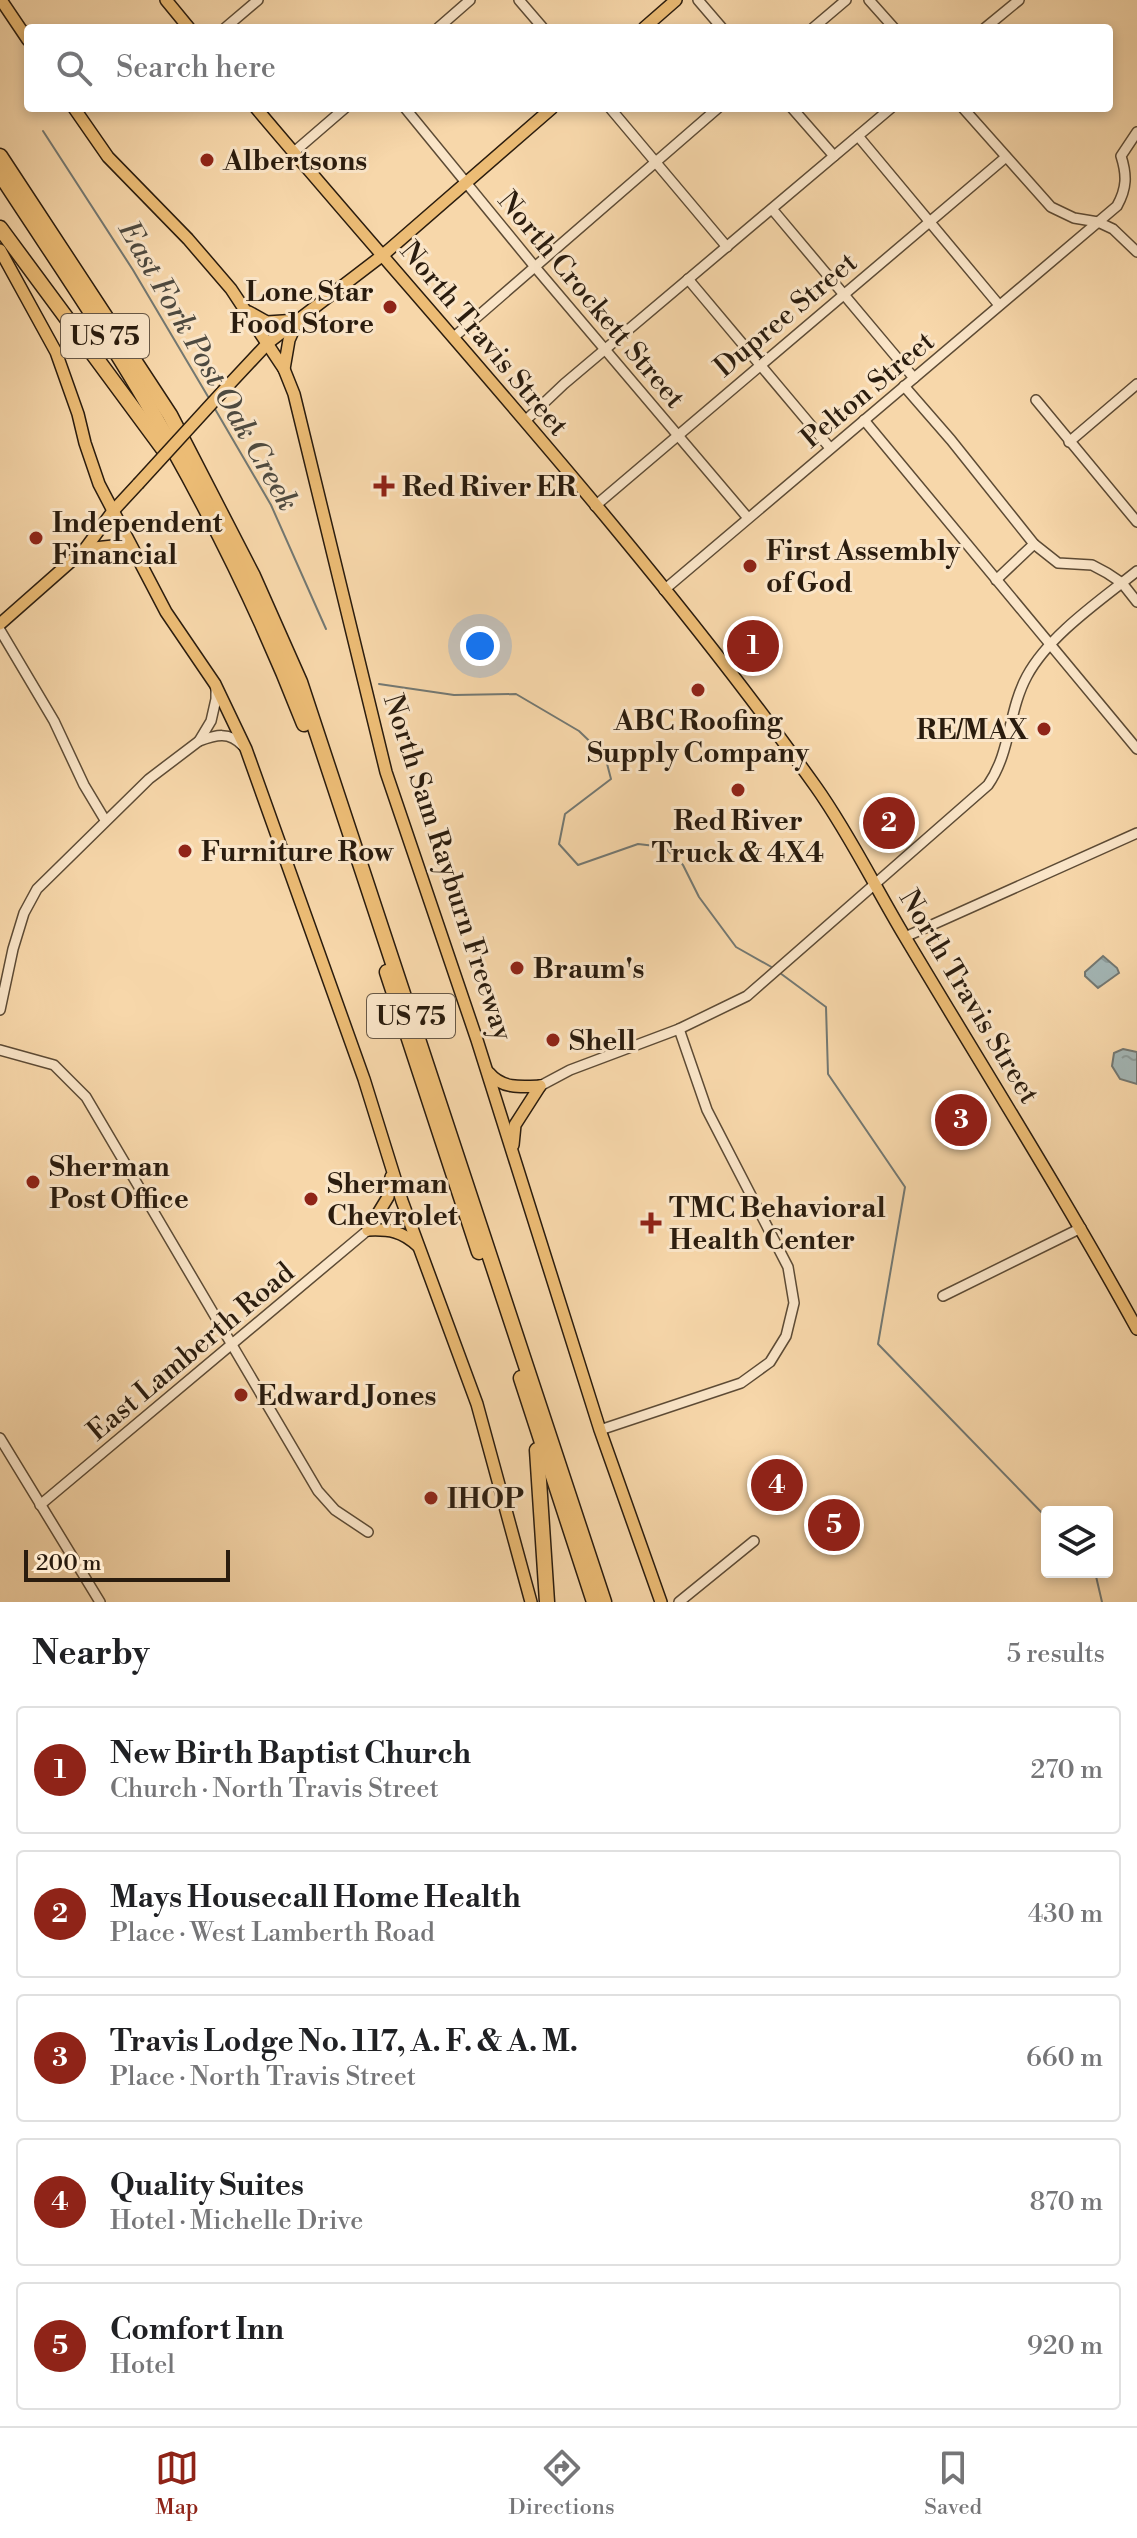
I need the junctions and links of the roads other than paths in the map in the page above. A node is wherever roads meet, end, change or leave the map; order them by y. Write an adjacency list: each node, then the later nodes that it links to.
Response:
1 (1, 0): 20 (main road)
2 (166, 0): 11 (main road)
3 (258, 0): 12 (street)
4 (470, 0): 13 (street)
5 (519, 0): 14 (street)
6 (676, 0): 15 (main road)
7 (698, 0): 16 (street)
8 (846, 0): 17 (street)
9 (869, 0): 18 (street)
10 (1019, 0): 19 (street)
11 (186, 24)
12 (230, 24)
13 (443, 24)
14 (540, 24)
15 (649, 24)
16 (719, 24)
17 (818, 24)
18 (890, 24)
19 (990, 24)
20 (24, 34)
21 (77, 112): 52 (main road, North Sam Rayburn Freeway)
22 (259, 112): 33 (main road, North Travis Street)
23 (340, 112): 33 (street)
24 (408, 112): 39 (street, North Crockett Street)
25 (547, 112): 39 (main road)
26 (614, 112): 37 (street)
27 (713, 112): 37 (street)
28 (796, 112): 35 (street)
29 (886, 112): 32 (street)
30 (967, 112): 36 (street)
31 (1137, 132): 42 (street, Pelton Street)
32 (858, 136): 35 (street); 41 (street)
33 (294, 152): 47 (main road, North Travis Street)
34 (0, 156): 114 (highway, US 75)
35 (834, 156): 40 (street)
36 (1006, 157): 41 (street, Dupree Street); 42 (street)
37 (656, 160): 44 (street); 48 (street)
38 (0, 174): 68 (highway, US 75)
39 (465, 183): 47 (main road); 48 (street, North Crockett Street)
40 (772, 209): 44 (street); 50 (street)
41 (929, 222): 50 (street, Dupree Street); 51 (street)
42 (1098, 222): 46 (street); 51 (street, Pelton Street)
43 (0, 228): 68 (highway)
44 (727, 247): 49 (street)
45 (0, 250): 70 (main road)
46 (1137, 252)
47 (383, 255): 53 (main road); 54 (main road, North Travis Street)
48 (535, 267): 54 (street); 56 (street, North Crockett Street)
49 (688, 279): 56 (street); 57 (street)
50 (843, 294): 57 (street, Dupree Street); 59 (street)
51 (999, 305): 59 (street, Pelton Street)
52 (247, 311): 53 (main road); 55 (main road, North Sam Rayburn Freeway)
53 (298, 320): 55 (main road); 58 (main road)
54 (454, 337): 64 (main road, North Travis Street)
55 (268, 343): 58 (main road, North Sam Rayburn Freeway); 70 (main road, bridge)
56 (606, 349): 64 (street); 65 (street, North Crockett Street)
57 (760, 364): 65 (street, Dupree Street); 67 (street)
58 (284, 369): 94 (main road, North Sam Rayburn Freeway)
59 (914, 378): 61 (street, Pelton Street)
60 (1137, 384): 66 (street)
61 (904, 386): 63 (street, Pelton Street); 73 (street)
62 (1036, 400): 66 (street)
63 (864, 420): 67 (street, Pelton Street); 77 (street)
64 (525, 421): 69 (main road, North Travis Street)
65 (677, 434): 69 (street, Dupree Street); 71 (street, North Crockett Street)
66 (1069, 442): 72 (street)
67 (830, 448): 71 (street, Pelton Street)
68 (203, 501): 104 (highway, US 75)
69 (595, 506): 79 (main road, North Travis Street)
70 (113, 511): 74 (main road); 75 (main road)
71 (748, 518): 79 (street, Pelton Street)
72 (1137, 522)
73 (1034, 544): 77 (street); 78 (street)
74 (85, 549): 75 (main road); 81 (main road)
75 (134, 552): 83 (main road)
76 (1137, 571): 78 (street)
77 (996, 580): 82 (street)
78 (1122, 583): 80 (street); 82 (street)
79 (664, 590): 89 (main road, North Travis Street)
80 (1137, 602)
81 (0, 627): 87 (street)
82 (1049, 645): 86 (street); 89 (street)
83 (215, 684): 84 (street); 85 (main road)
84 (199, 741): 85 (street); 87 (street)
85 (246, 749): 97 (main road)
86 (1137, 749)
87 (105, 820): 91 (street)
88 (1137, 833): 90 (street)
89 (875, 884): 90 (main road, North Travis Street); 92 (street)
90 (905, 937): 98 (main road, North Travis Street)
91 (0, 1010)
92 (679, 1029): 95 (street); 105 (street)
93 (0, 1050): 103 (street)
94 (486, 1070): 95 (main road); 96 (main road, North Sam Rayburn Freeway)
95 (540, 1086): 96 (main road)
96 (512, 1157): 105 (main road, North Sam Rayburn Freeway)
97 (391, 1167): 99 (main road); 100 (main road)
98 (1081, 1228): 101 (street); 102 (main road, North Travis Street)
99 (368, 1230): 100 (main road); 103 (street, East Lamberth Road)
100 (420, 1247): 111 (main road)
101 (943, 1296)
102 (1137, 1329)
103 (232, 1345): 107 (street, East Lamberth Road); 108 (street)
104 (534, 1426): 112 (highway); 113 (highway, US 75)
105 (600, 1430): 115 (main road, North Sam Rayburn Freeway)
106 (0, 1438): 107 (street)
107 (40, 1505): 110 (street)
108 (368, 1532)
109 (754, 1541): 116 (street)
110 (100, 1602)
111 (531, 1602)
112 (547, 1602)
113 (594, 1602)
114 (604, 1602)
115 (661, 1602)
116 (679, 1602)

